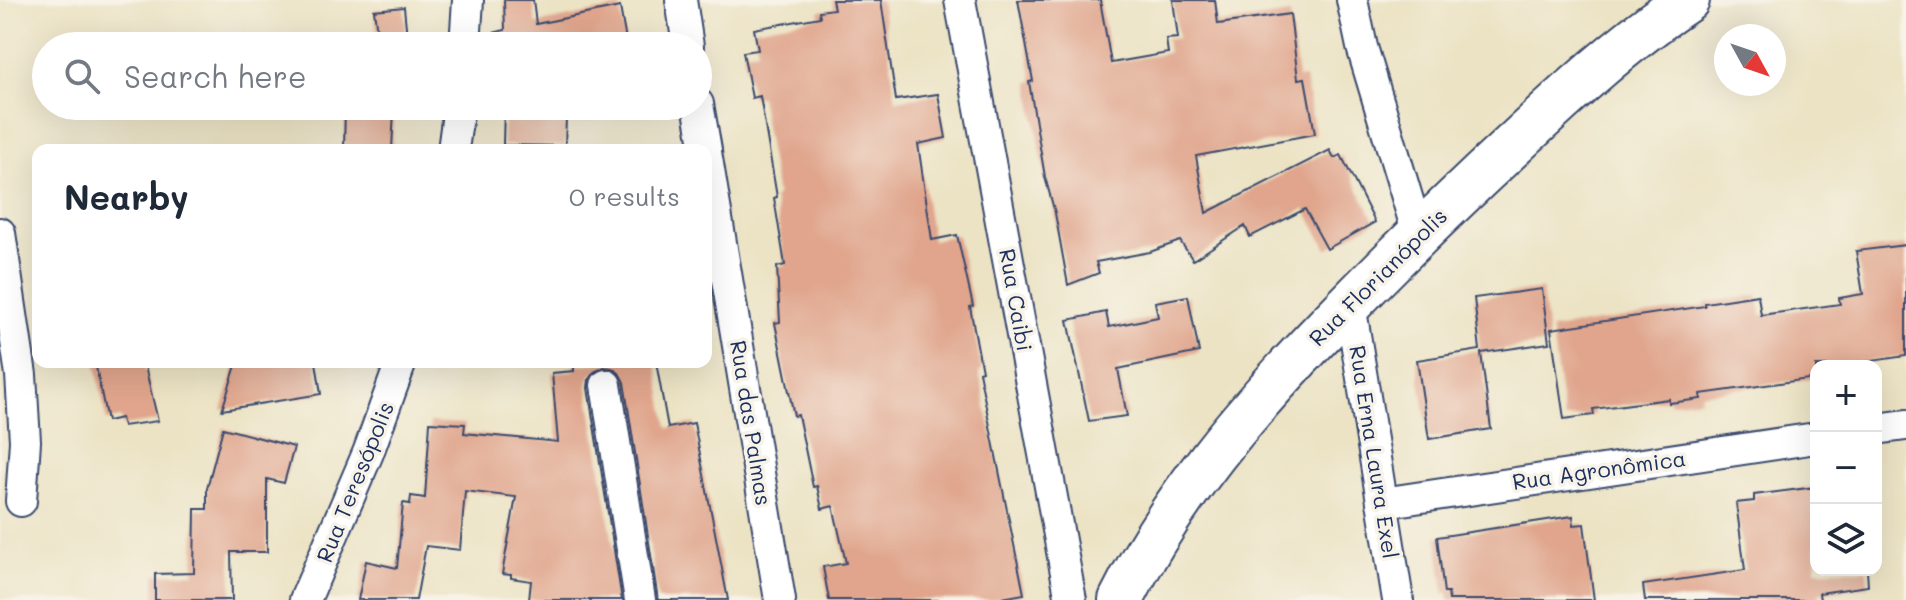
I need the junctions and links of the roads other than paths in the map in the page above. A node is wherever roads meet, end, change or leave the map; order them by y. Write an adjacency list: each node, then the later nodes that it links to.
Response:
1 (468, 0): 6 (street)
2 (681, 0): 7 (street)
3 (960, 0): 26 (street, Rua Caibi)
4 (1352, 0): 14 (street)
5 (1687, 0): 14 (main road, Rua Florianópolis)
6 (466, 32)
7 (686, 32)
8 (457, 120): 10 (street)
9 (701, 120): 11 (street, Rua das Palmas)
10 (454, 144)
11 (705, 144)
12 (712, 187): 25 (street, Rua das Palmas)
13 (0, 233): 21 (street)
14 (1418, 234): 15 (main road, Rua Florianópolis)
15 (1350, 304): 22 (street, Rua Erna Laura Exel); 27 (main road, Rua Florianópolis)
16 (399, 368): 23 (street, Rua Teresópolis)
17 (606, 385): 24 (street)
18 (1906, 425): 19 (street)
19 (1882, 428)
20 (1810, 439): 22 (street, Rua Agronômica)
21 (21, 501)
22 (1382, 503): 28 (street, Rua Erna Laura Exel)
23 (305, 600)
24 (640, 600)
25 (780, 600)
26 (1071, 600)
27 (1121, 600)
28 (1398, 600)

